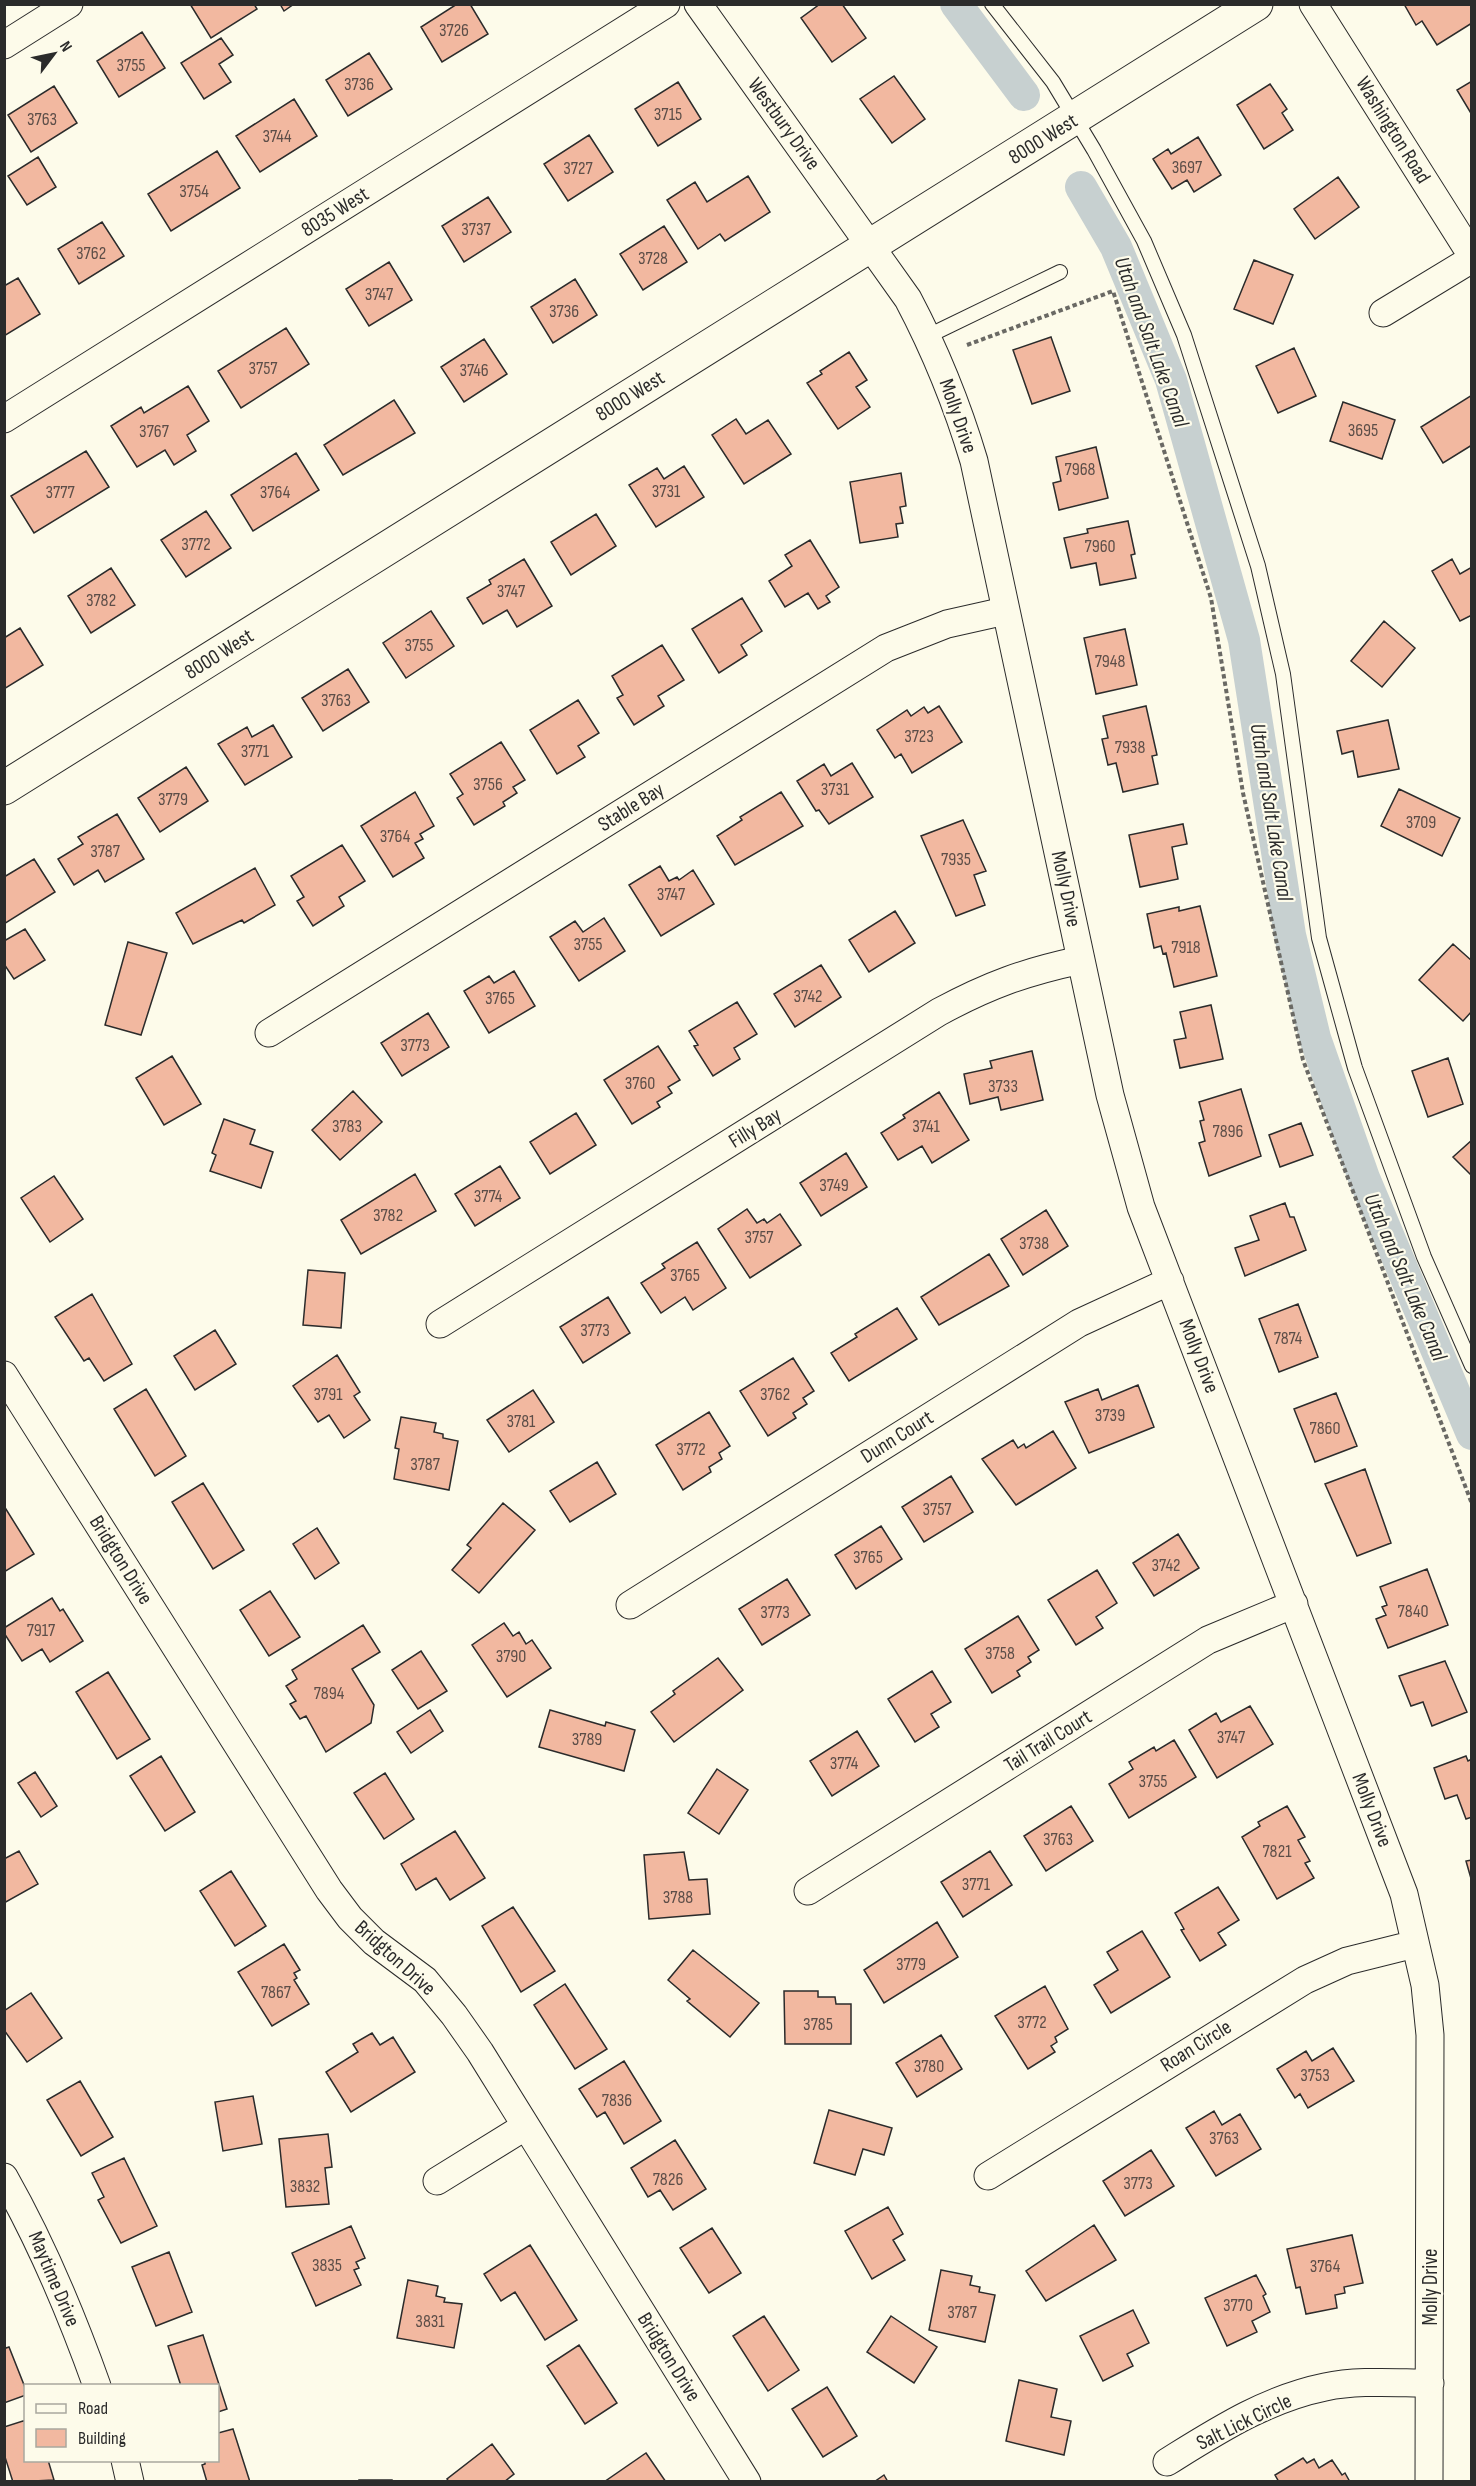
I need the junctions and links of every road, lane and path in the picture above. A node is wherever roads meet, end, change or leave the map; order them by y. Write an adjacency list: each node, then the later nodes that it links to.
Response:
1 (69, 4): 7 (street)
2 (666, 4): 15 (street, 8035 West)
3 (698, 4): 9 (street, Westbury Drive)
4 (992, 4): 8 (lane)
5 (1256, 4): 8 (street, 8000 West)
6 (1313, 4): 10 (street, Washington Road)
7 (4, 45)
8 (1075, 118): 9 (street, 8000 West); 22 (lane)
9 (870, 244): 13 (street, Molly Drive); 17 (street, 8000 West)
10 (1472, 257): 12 (street)
11 (1060, 272): 13 (lane)
12 (1383, 313)
13 (928, 336): 16 (street, Molly Drive)
14 (967, 345): 24 (path)
15 (4, 419)
16 (1005, 611): 18 (street, Molly Drive); 19 (street, Stable Bay)
17 (4, 788)
18 (1081, 960): 20 (street, Molly Drive); 21 (street, Filly Bay)
19 (269, 1033)
20 (1170, 1281): 25 (street, Molly Drive); 26 (street, Dunn Court)
21 (440, 1324)
22 (1472, 1366)
23 (4, 1375): 29 (street, Bridgton Drive)
24 (1472, 1504)
25 (1294, 1604): 27 (street, Tail Trail Court); 28 (street, Molly Drive)
26 (630, 1605)
27 (808, 1891)
28 (1415, 1944): 30 (street, Roan Circle); 33 (street, Molly Drive)
29 (526, 2126): 32 (street); 38 (street, Bridgton Drive)
30 (988, 2176)
31 (4, 2177): 34 (street, Maytime Drive)
32 (437, 2181)
33 (1430, 2382): 36 (street, Salt Lick Circle); 39 (street, Molly Drive)
34 (97, 2384)
35 (125, 2462): 37 (street)
36 (1167, 2462)
37 (130, 2481)
38 (747, 2481)
39 (1429, 2481)

